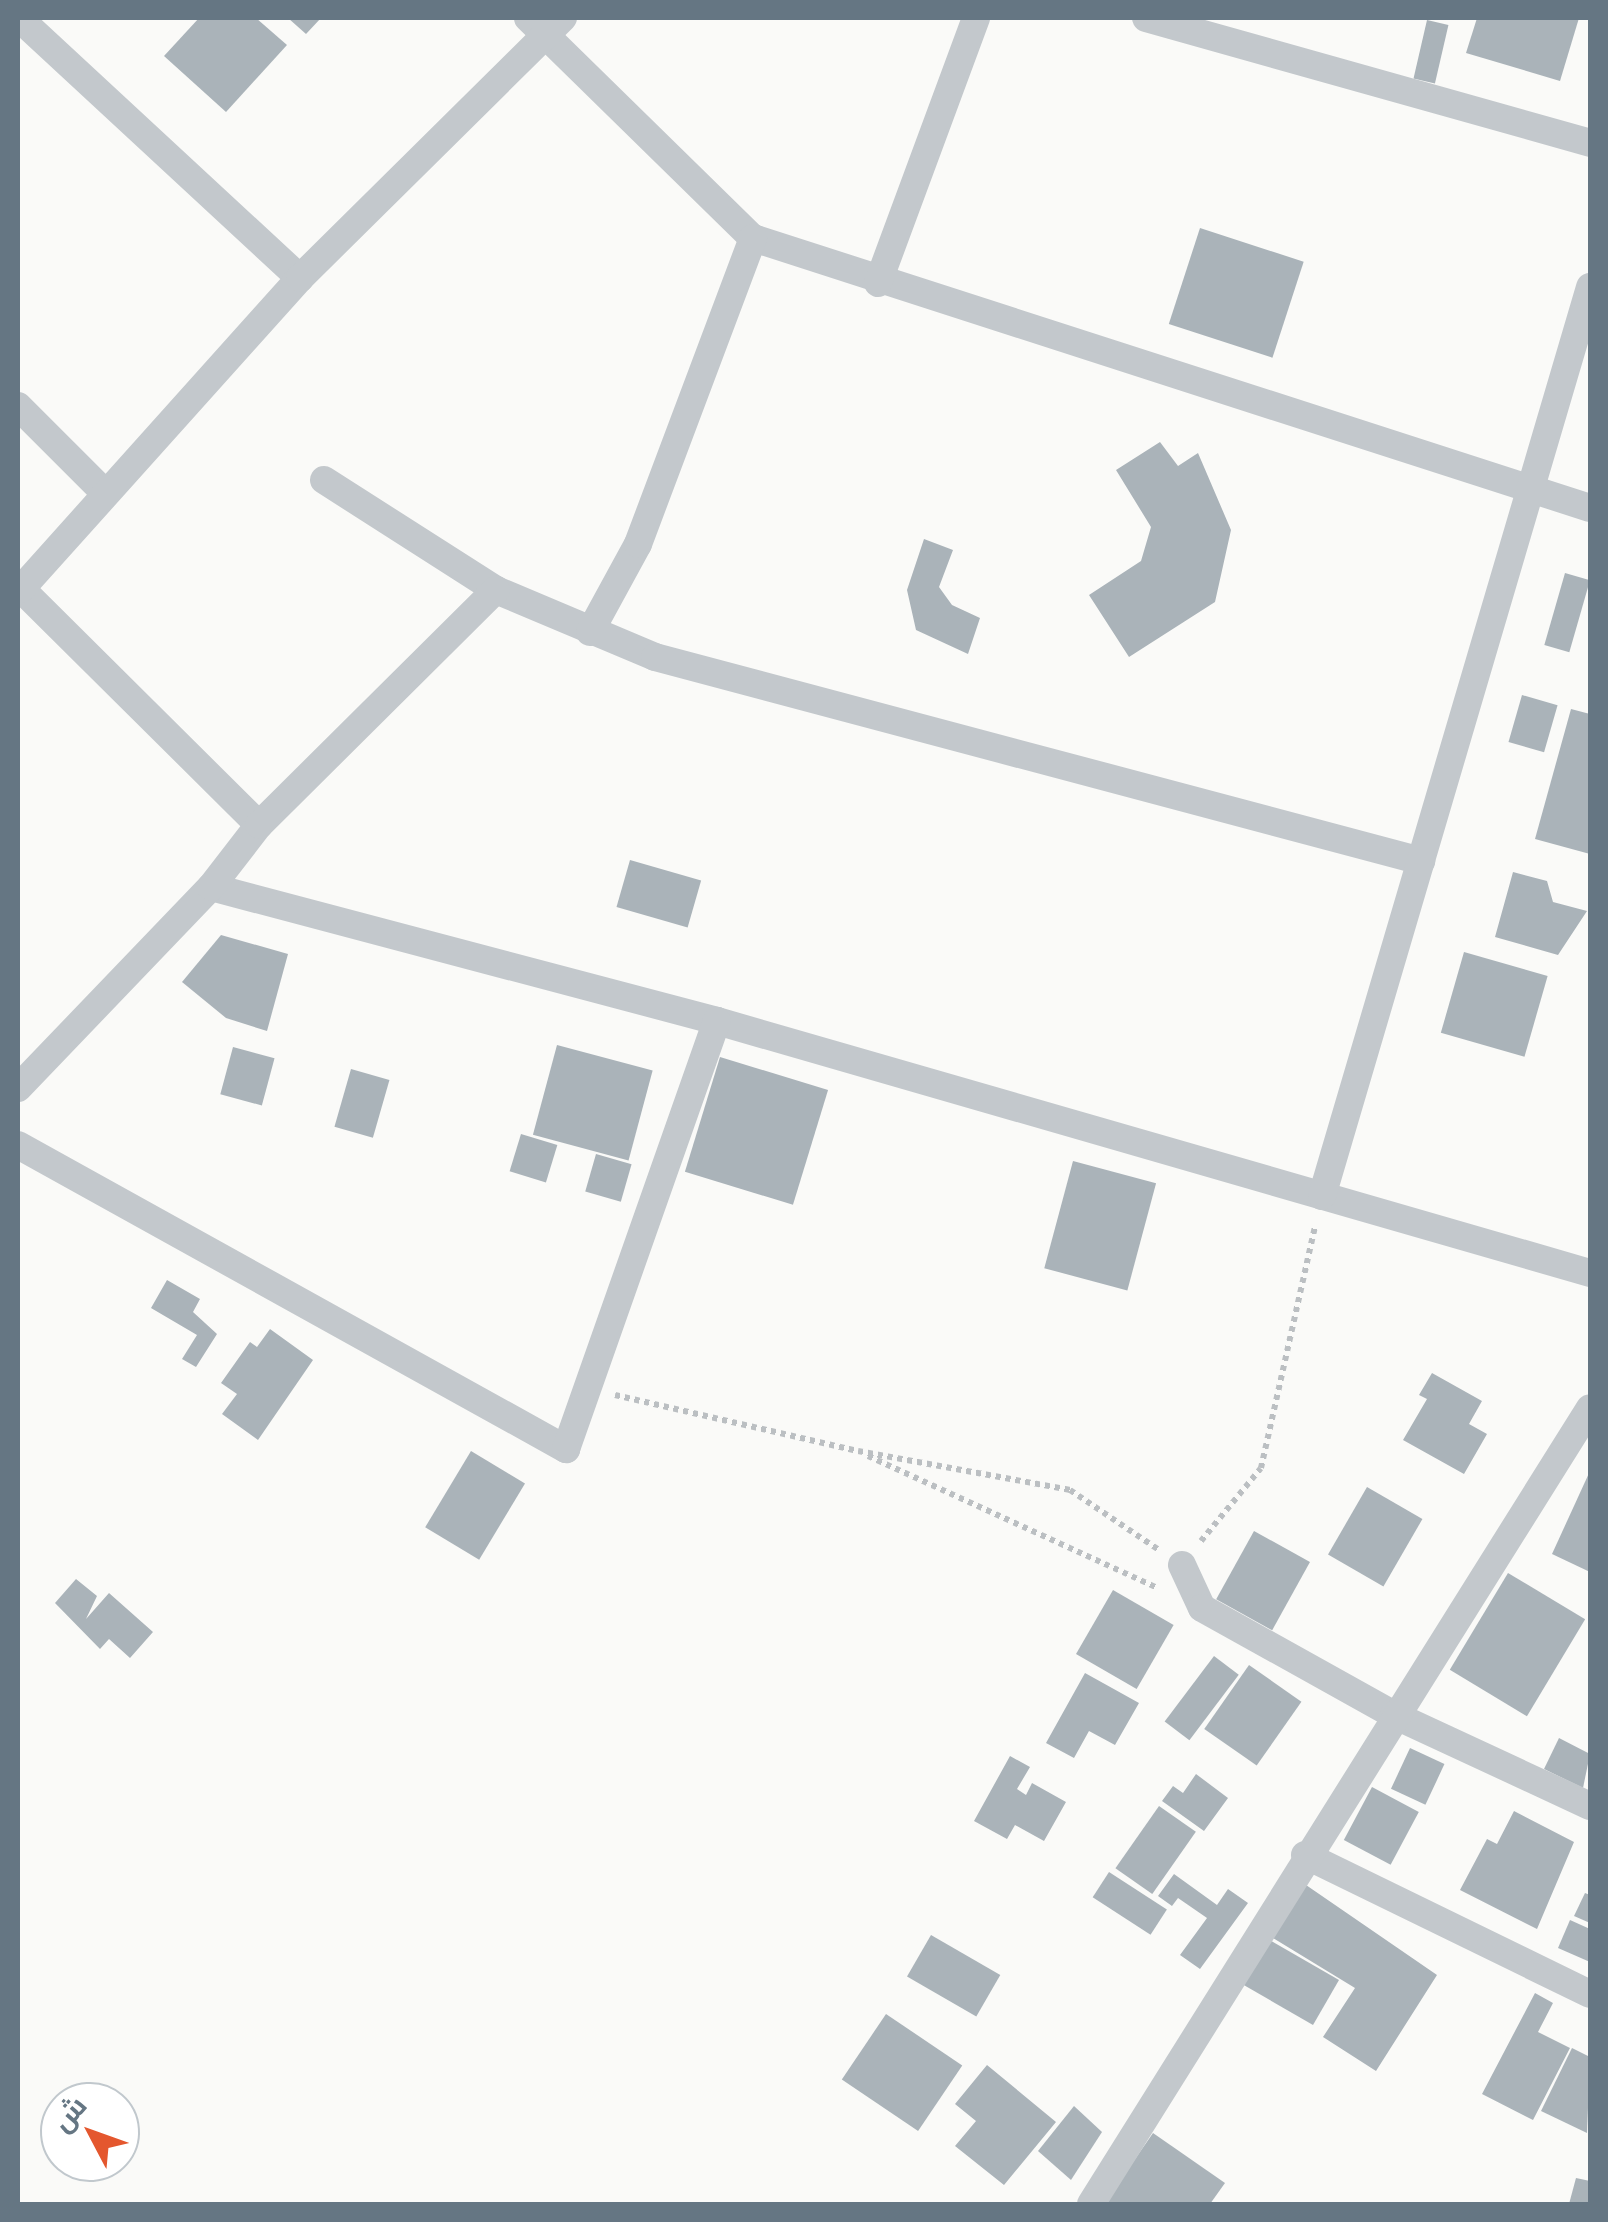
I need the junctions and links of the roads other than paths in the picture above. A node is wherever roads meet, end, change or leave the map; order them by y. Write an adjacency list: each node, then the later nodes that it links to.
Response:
1 (19, 18): 7 (street)
2 (976, 18): 8 (street)
3 (1146, 18): 5 (street)
4 (546, 23): 6 (street); 7 (street)
5 (1590, 143)
6 (753, 238): 8 (street); 17 (street)
7 (300, 278): 13 (street)
8 (878, 283): 12 (street)
9 (1590, 286): 12 (street)
10 (18, 406): 13 (street)
11 (324, 480): 15 (street)
12 (1531, 489): 14 (street); 19 (street)
13 (104, 492): 16 (street)
14 (1590, 508)
15 (496, 590): 17 (street); 18 (street)
16 (19, 591): 18 (street)
17 (590, 632): 19 (street)
18 (259, 825): 20 (street)
19 (1421, 861): 24 (street)
20 (210, 887): 21 (street); 22 (street)
21 (717, 1021): 23 (street); 24 (street)
22 (18, 1088)
23 (18, 1145)
24 (1322, 1196): 25 (street)
25 (1590, 1274)
26 (1590, 1408): 28 (street)
27 (1182, 1565): 28 (street)
28 (1394, 1715): 29 (street); 30 (street)
29 (1590, 1806)
30 (1305, 1855): 31 (street); 32 (street)
31 (1590, 1994)
32 (1091, 2204)

